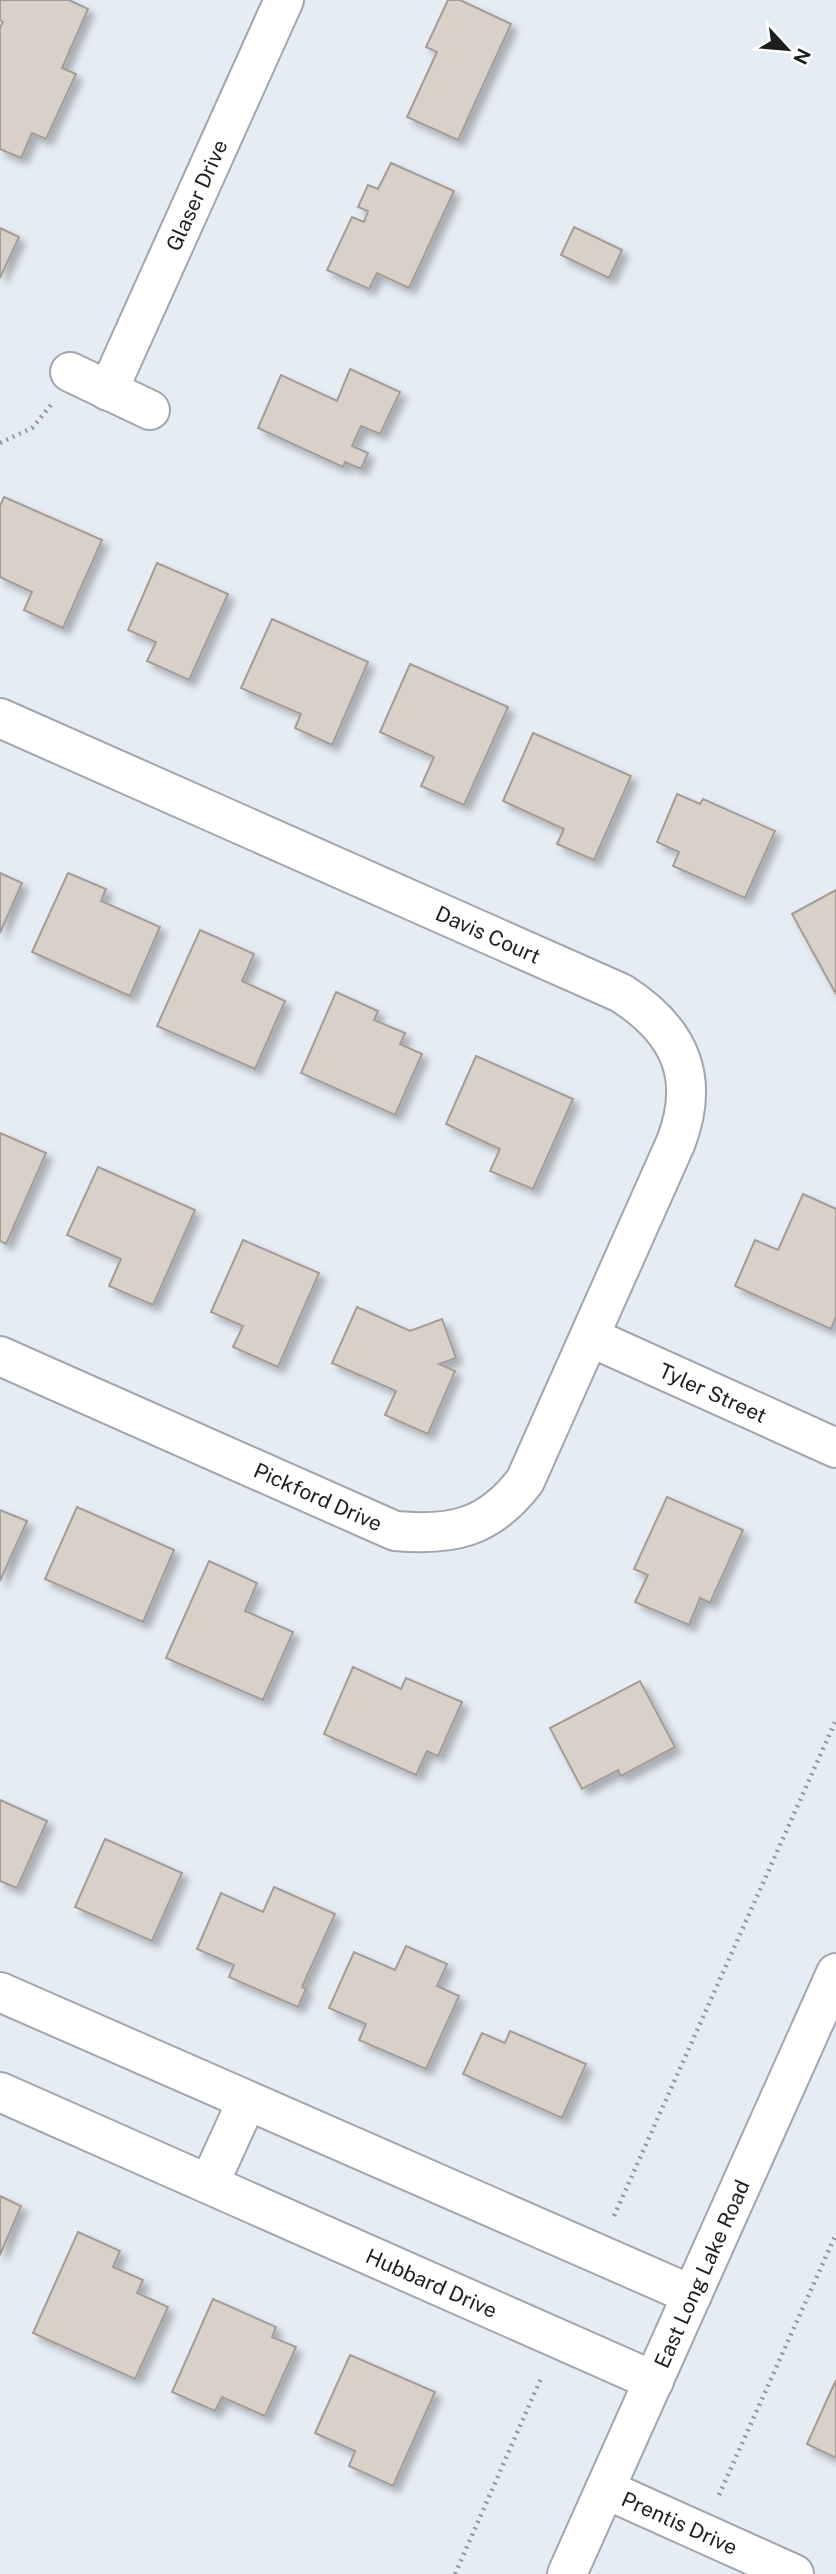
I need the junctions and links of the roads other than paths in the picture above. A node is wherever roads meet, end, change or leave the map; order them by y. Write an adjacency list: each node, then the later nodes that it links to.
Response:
1 (284, 0): 3 (street, Glaser Drive)
2 (71, 372): 3 (street)
3 (108, 391): 4 (street)
4 (150, 410)
5 (0, 718): 6 (street, Davis Court)
6 (590, 1337): 7 (street, Pickford Drive); 8 (street, Tyler Street)
7 (0, 1356)
8 (836, 1448)
9 (836, 1973): 14 (street, East Long Lake Road)
10 (0, 1992): 12 (street)
11 (0, 2092): 13 (street, Hubbard Drive)
12 (247, 2101): 13 (street); 14 (street)
13 (209, 2184): 15 (street, Hubbard Drive)
14 (692, 2295): 15 (street, East Long Lake Road)
15 (654, 2381): 16 (street, East Long Lake Road)
16 (605, 2489): 17 (street, East Long Lake Road); 18 (street, Prentis Drive)
17 (567, 2574)
18 (794, 2574)

